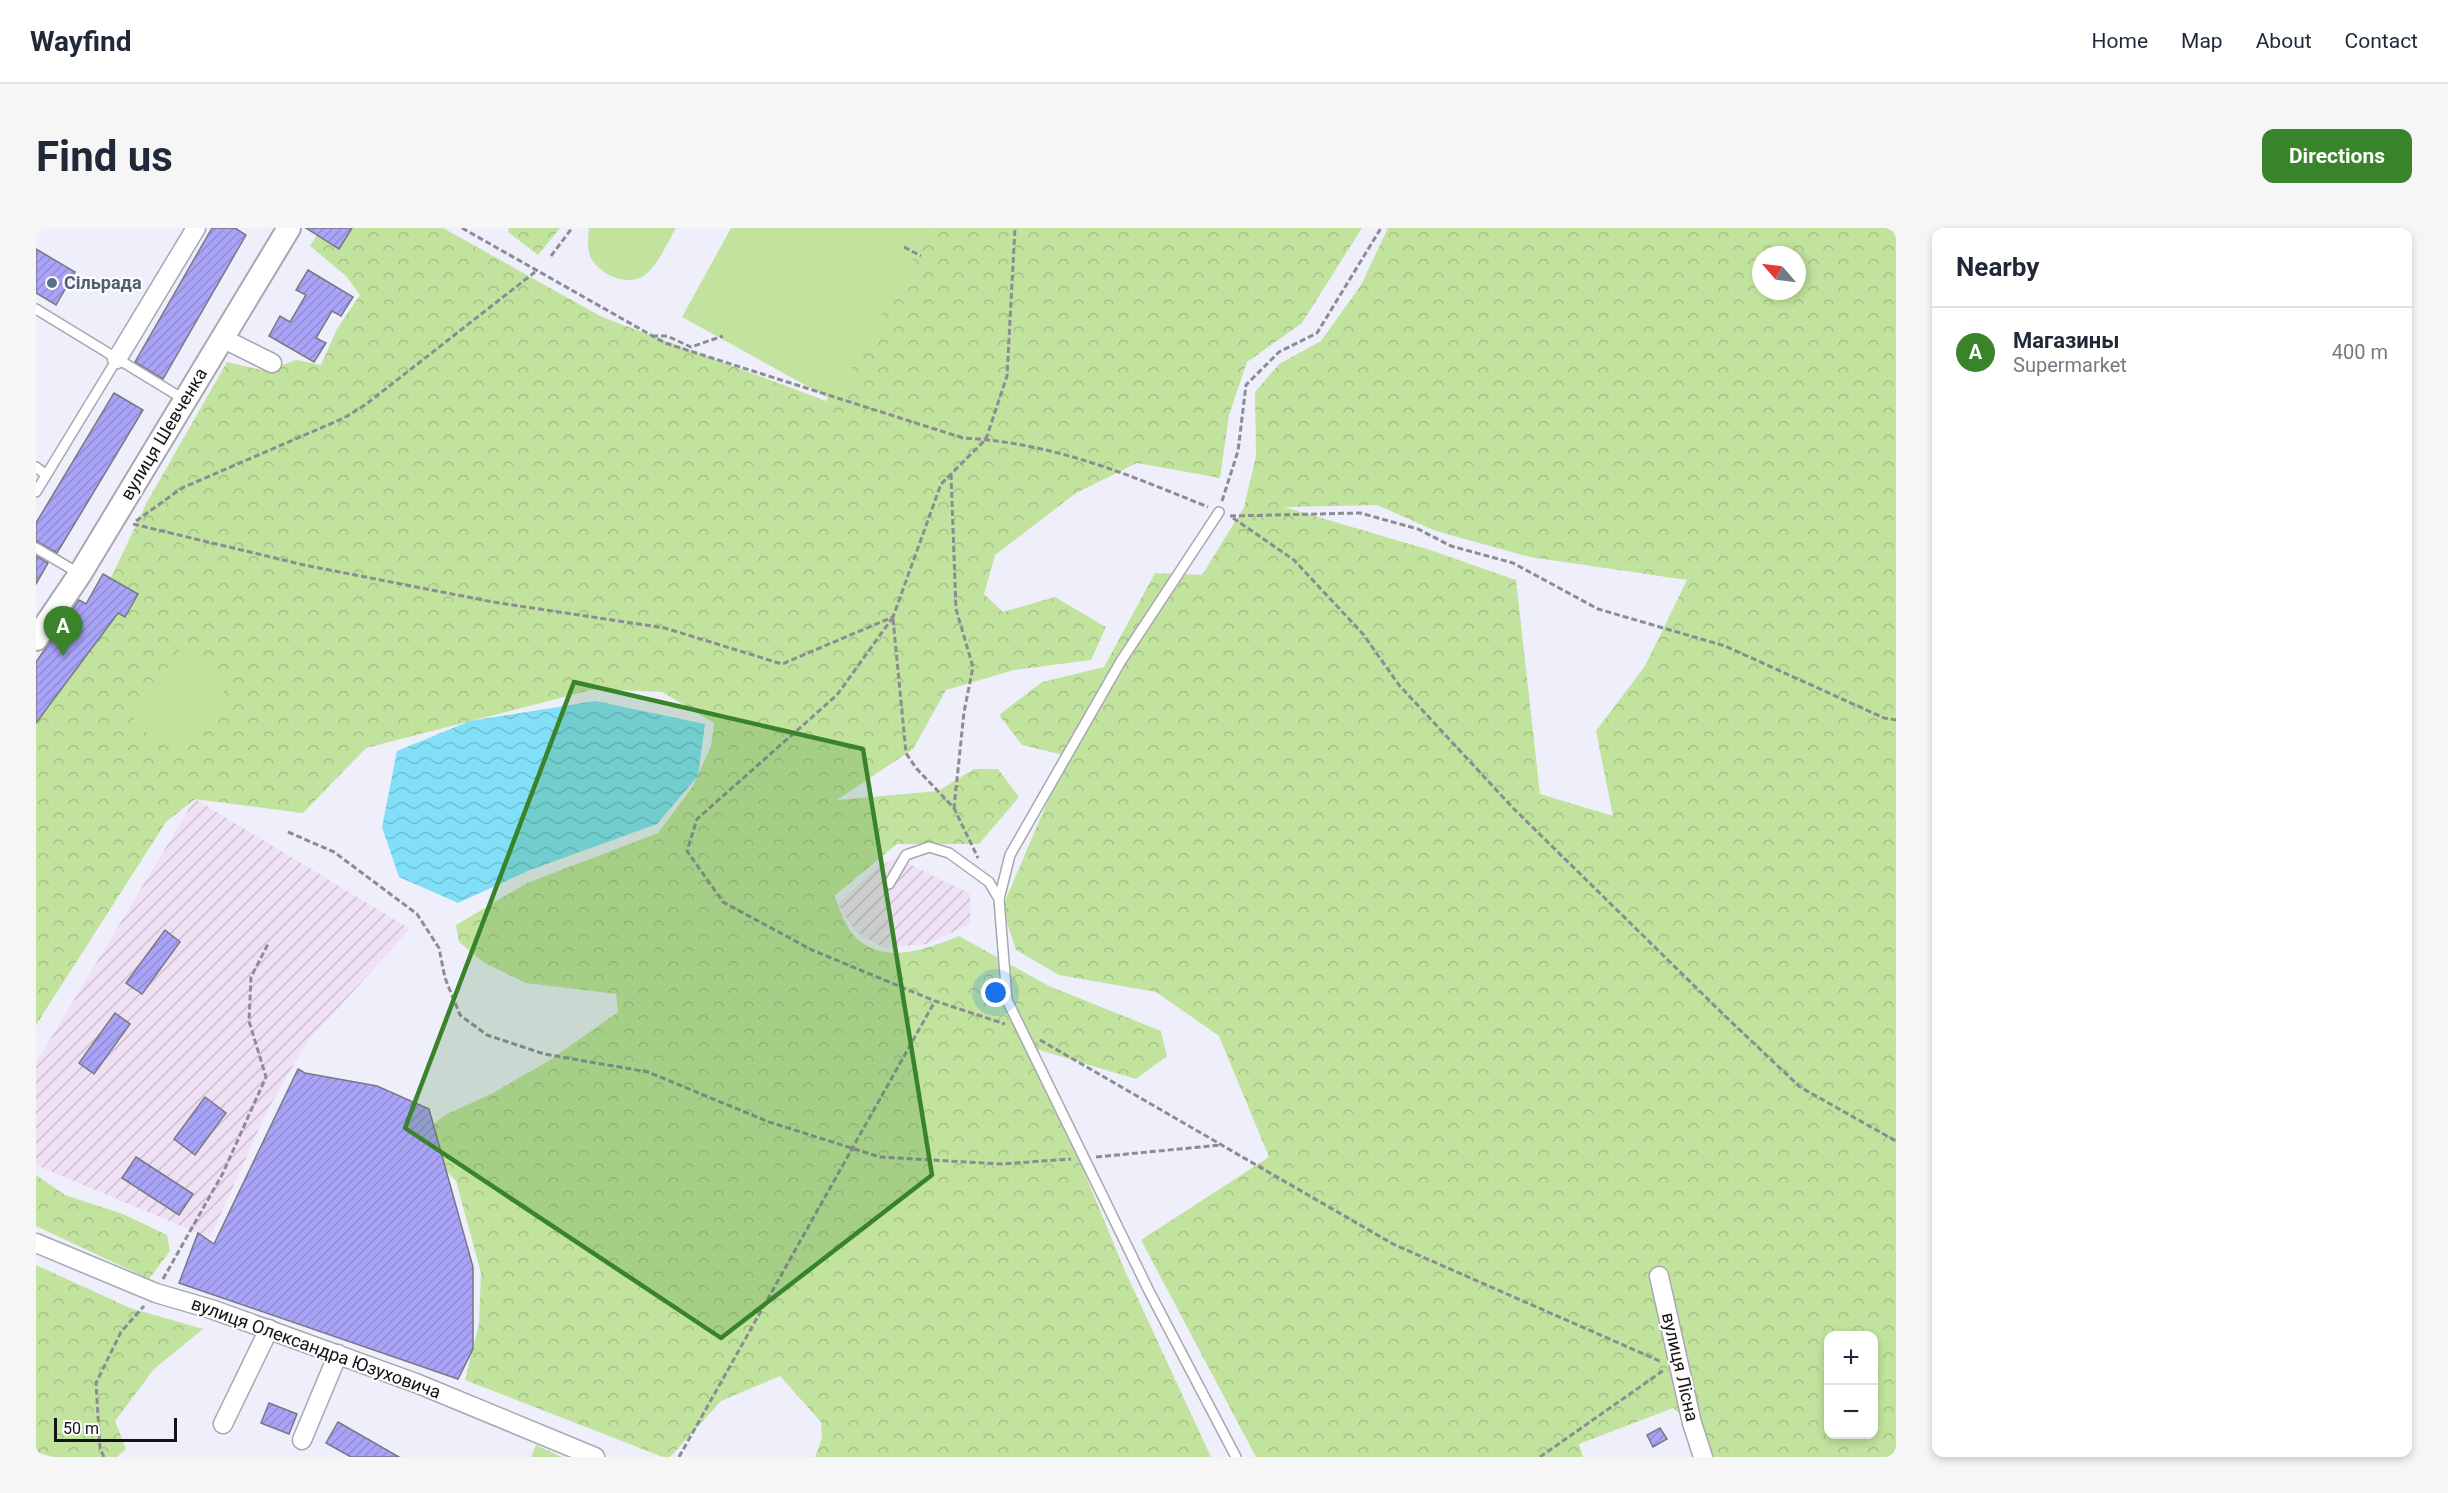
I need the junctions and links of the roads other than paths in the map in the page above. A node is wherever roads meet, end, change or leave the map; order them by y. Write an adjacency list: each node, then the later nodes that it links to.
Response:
1 (196, 228): 5 (street)
2 (285, 229): 4 (street, вулиця Шевченка)
3 (36, 309): 5 (lane)
4 (222, 338): 6 (street); 7 (street, вулиця Шевченка)
5 (117, 358): 7 (lane); 9 (lane)
6 (272, 363)
7 (185, 400): 13 (street, вулиця Шевченка)
8 (36, 467): 9 (lane)
9 (46, 475): 10 (lane)
10 (36, 492)
11 (1219, 512): 16 (lane)
12 (36, 548): 13 (lane)
13 (80, 574): 14 (street, вулиця Шевченка)
14 (36, 639)
15 (890, 884): 16 (lane)
16 (999, 899): 24 (lane)
17 (36, 1243): 19 (street, вулиця Олександра Юзуховича)
18 (1659, 1276): 25 (street, вулиця Лісна)
19 (269, 1329): 20 (street, вулиця Олександра Юзуховича); 21 (street)
20 (338, 1354): 22 (street); 23 (street, вулиця Олександра Юзуховича)
21 (223, 1425)
22 (302, 1440)
23 (594, 1457)
24 (1236, 1457)
25 (1703, 1457)

